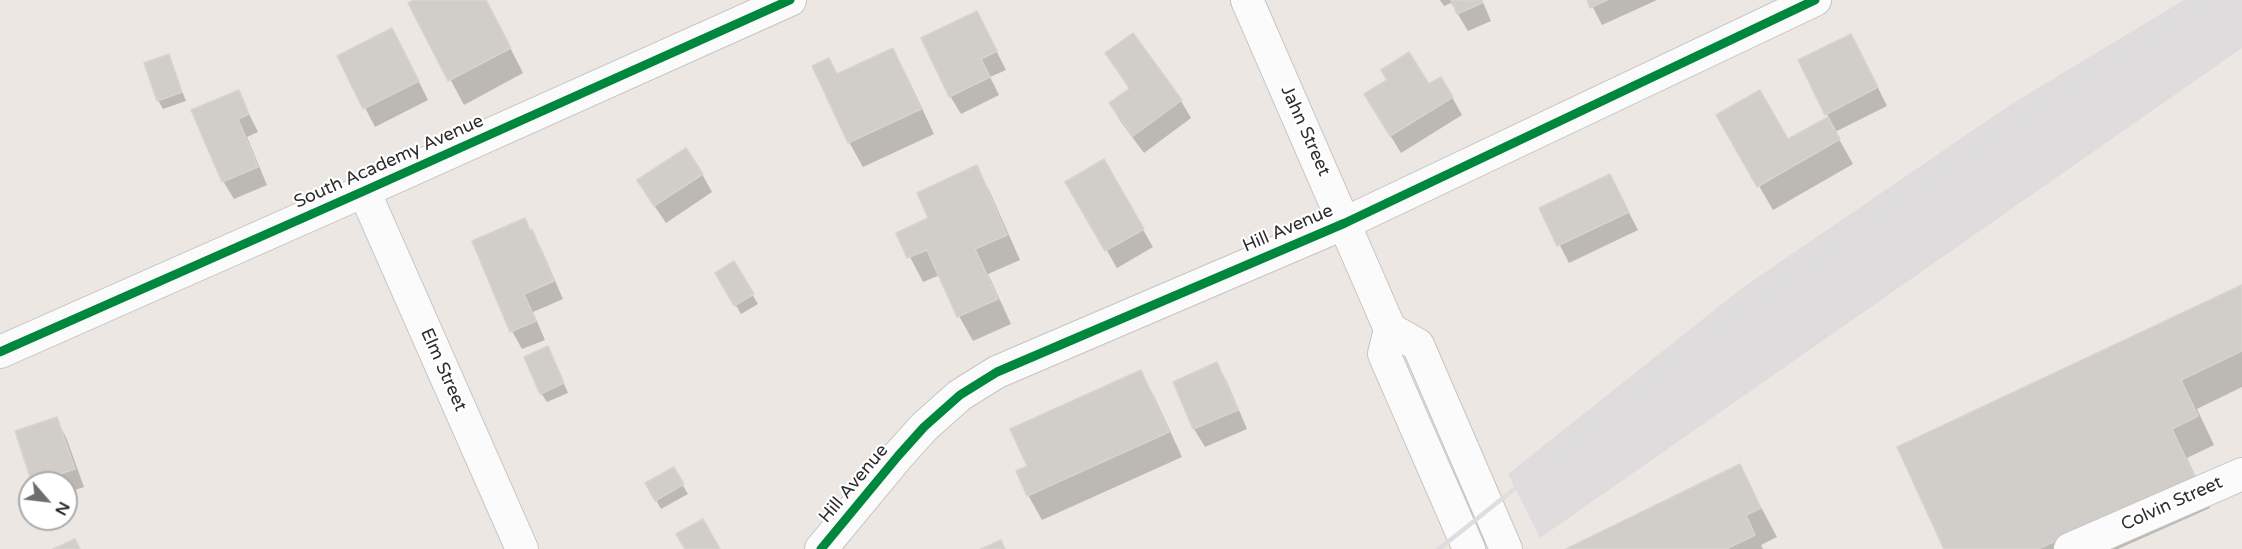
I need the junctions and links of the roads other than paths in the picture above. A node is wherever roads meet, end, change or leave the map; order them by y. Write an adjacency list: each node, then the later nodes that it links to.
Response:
1 (790, 0): 4 (street, South Academy Avenue)
2 (1247, 0): 5 (street, Jahn Street)
3 (1815, 0): 5 (street, Hill Avenue)
4 (364, 191): 7 (street, South Academy Avenue); 9 (street, Elm Street)
5 (1345, 223): 6 (street, Jahn Street); 10 (street, Hill Avenue)
6 (1390, 328): 11 (street); 12 (street)
7 (0, 352)
8 (2242, 474): 13 (street, Colvin Street)
9 (522, 549)
10 (821, 549)
11 (1469, 549)
12 (1506, 549)
13 (2070, 549)

